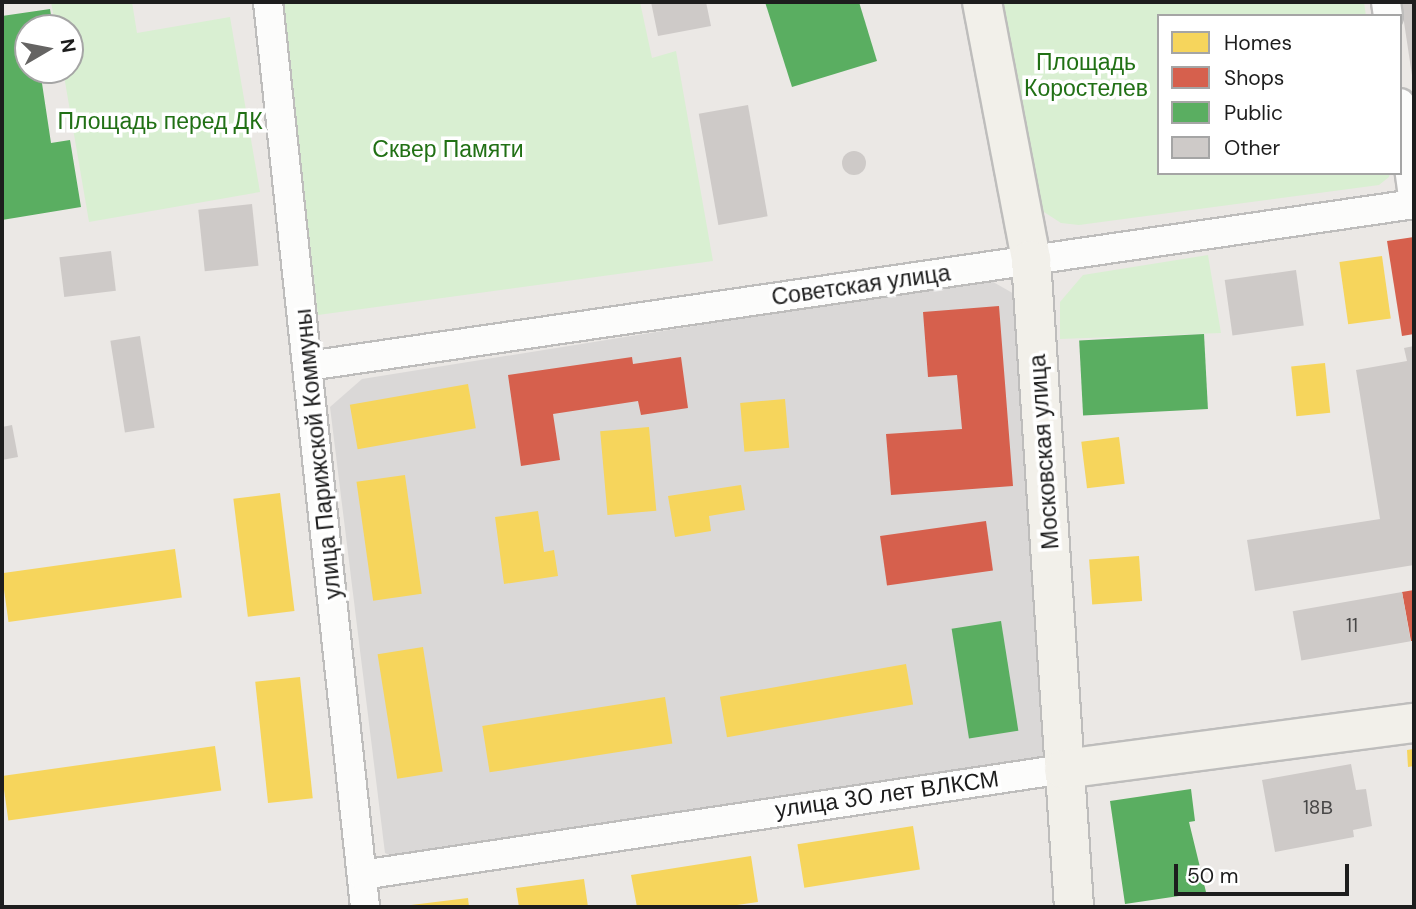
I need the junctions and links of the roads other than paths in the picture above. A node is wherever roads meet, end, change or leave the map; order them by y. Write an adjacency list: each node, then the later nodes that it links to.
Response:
1 (268, 2): 6 (street, улица Парижской Коммуны)
2 (982, 2): 5 (street, Московская улица)
3 (1402, 117): 4 (street)
4 (1414, 204): 5 (street, Советская улица)
5 (1031, 260): 6 (street, Советская улица); 8 (street, Московская улица)
6 (309, 366): 9 (street, улица Парижской Коммуны)
7 (1414, 723): 8 (street, улица 30 лет ВЛКСМ)
8 (1064, 769): 9 (street, улица 30 лет ВЛКСМ); 11 (street, Московская улица)
9 (362, 875): 10 (street, улица Парижской Коммуны)
10 (365, 907)
11 (1074, 907)

